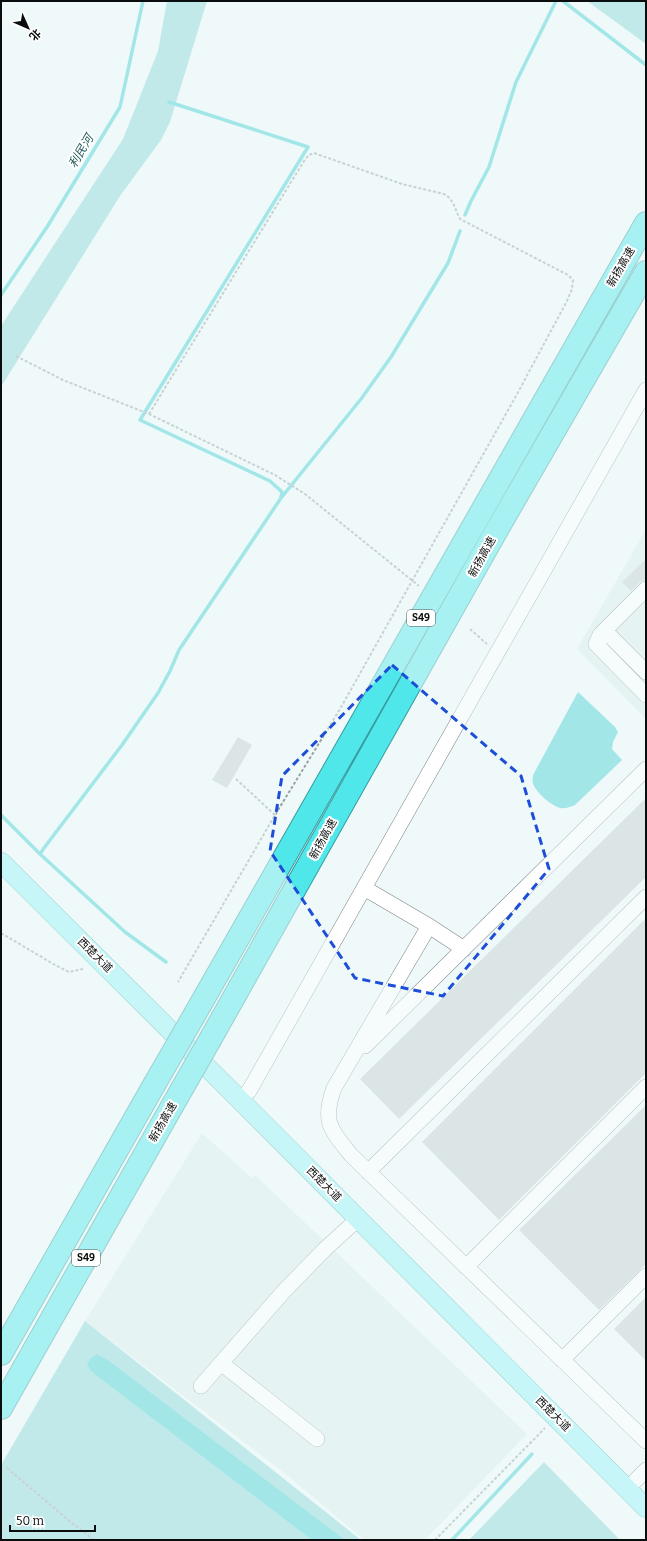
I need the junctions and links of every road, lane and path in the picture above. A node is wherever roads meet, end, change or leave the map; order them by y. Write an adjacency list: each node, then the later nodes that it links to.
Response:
1 (646, 223): 32 (highway, 新扬高速 / S49, bridge)
2 (646, 272): 36 (highway, 新扬高速 / S49, bridge)
3 (16, 356): 5 (path)
4 (646, 390): 11 (street)
5 (149, 414): 6 (path); 6 (path)
6 (413, 580): 8 (path); 16 (path)
7 (646, 589): 10 (street)
8 (423, 590)
9 (470, 629): 11 (path)
10 (600, 635): 12 (street); 13 (street)
11 (497, 653): 18 (street)
12 (646, 672)
13 (646, 695)
14 (646, 768): 22 (street)
15 (236, 779): 16 (path)
16 (275, 815): 24 (path)
17 (1, 862): 27 (main road, 西楚大道)
18 (364, 888): 20 (street); 27 (street)
19 (646, 897): 28 (street)
20 (429, 926): 22 (street); 25 (street)
21 (1, 933): 23 (path)
22 (464, 949): 25 (street)
23 (83, 969)
24 (178, 982)
25 (350, 1061): 28 (street)
26 (646, 1087): 30 (street)
27 (239, 1099): 29 (main road, 西楚大道)
28 (368, 1172): 30 (street)
29 (358, 1218): 34 (street); 37 (main road, 西楚大道)
30 (466, 1267): 33 (street)
31 (646, 1276): 33 (street)
32 (1, 1354)
33 (562, 1360): 39 (street)
34 (221, 1363): 35 (street); 38 (street)
35 (201, 1386)
36 (1, 1408)
37 (556, 1417): 42 (main road, 西楚大道); 44 (path)
38 (317, 1439)
39 (646, 1441)
40 (7, 1468): 43 (path)
41 (646, 1470): 42 (street)
42 (639, 1497)
43 (94, 1540)
44 (435, 1540)

